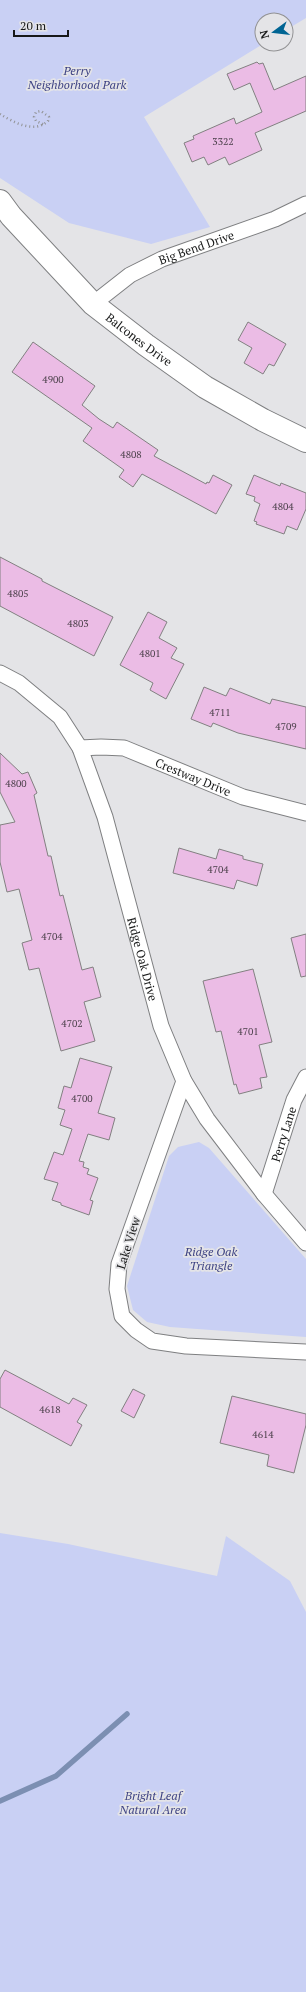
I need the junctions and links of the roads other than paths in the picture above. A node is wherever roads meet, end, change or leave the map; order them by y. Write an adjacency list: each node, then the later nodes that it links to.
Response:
1 (0, 201): 3 (street, Balcones Drive)
2 (306, 204): 3 (street, Big Bend Drive)
3 (93, 304): 4 (street, Balcones Drive)
4 (306, 441)
5 (0, 672): 6 (street, Ridge Oak Drive)
6 (80, 748): 7 (street, Crestway Drive); 9 (street, Ridge Oak Drive)
7 (306, 812)
8 (306, 1076): 10 (street, Perry Lane)
9 (184, 1081): 10 (street, Ridge Oak Drive); 12 (street, Lake View)
10 (264, 1194): 11 (street, Ridge Oak Drive)
11 (306, 1243)
12 (306, 1352)

